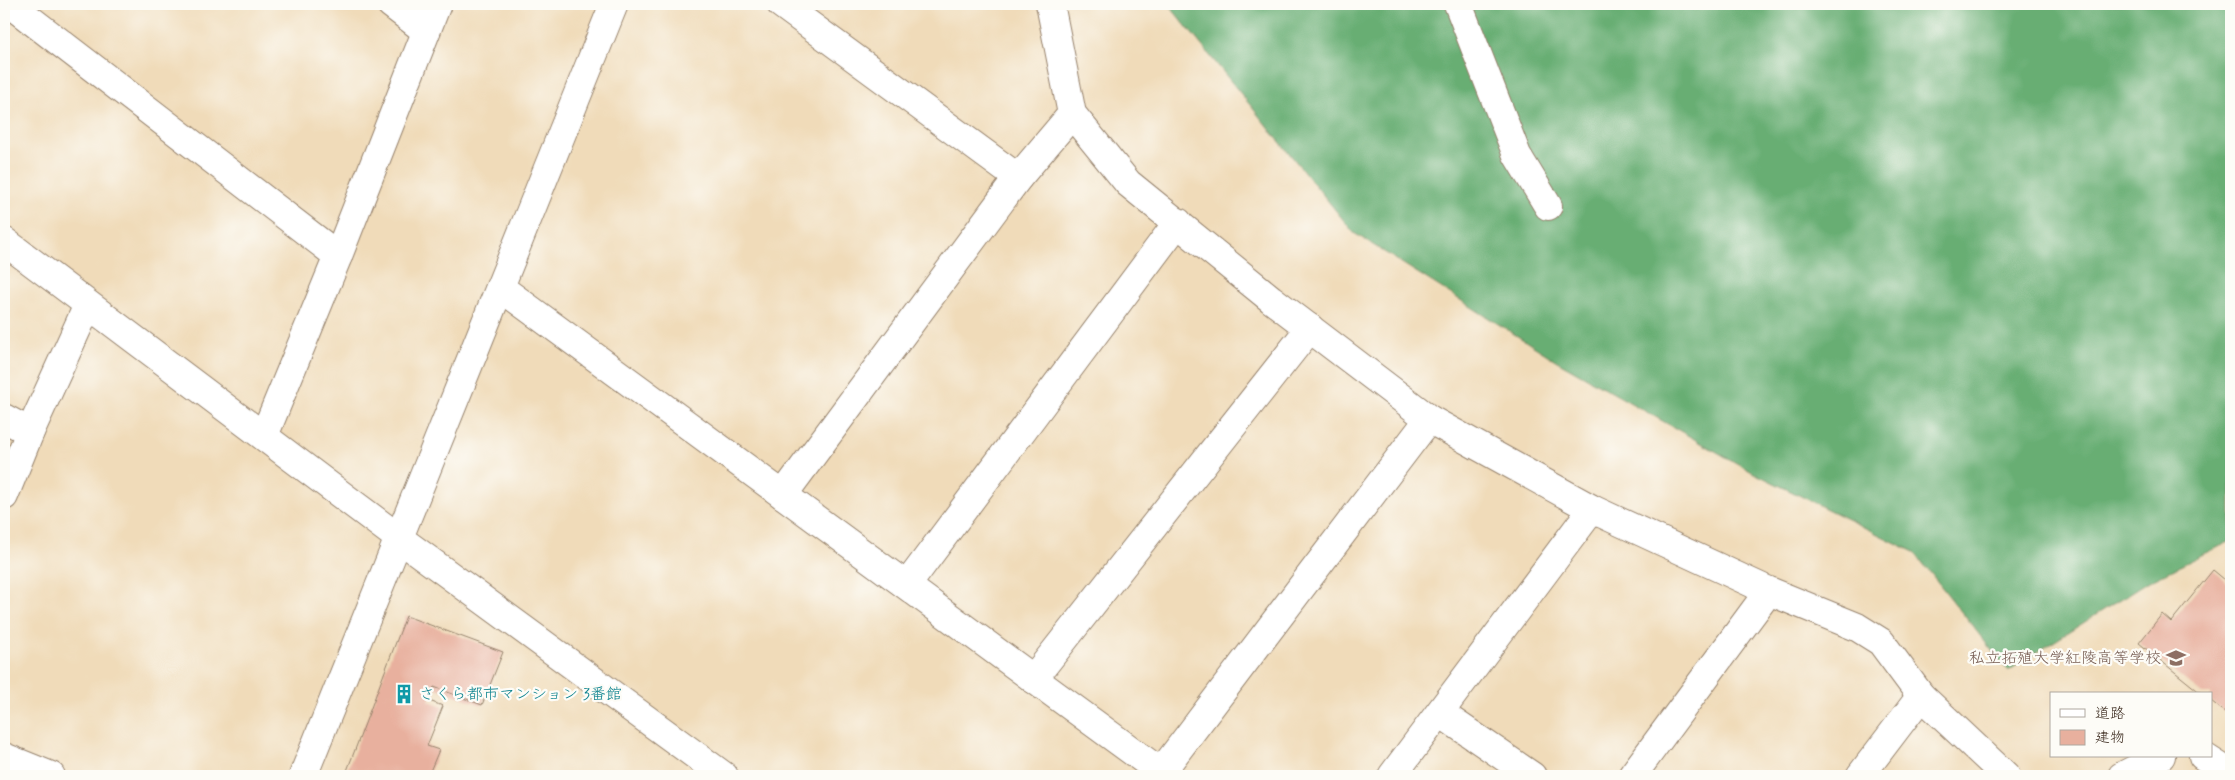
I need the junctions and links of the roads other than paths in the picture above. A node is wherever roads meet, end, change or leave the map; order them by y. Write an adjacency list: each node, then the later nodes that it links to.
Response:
1 (10, 4): 14 (street)
2 (391, 4): 8 (street)
3 (437, 4): 8 (street)
4 (614, 4): 15 (street)
5 (782, 4): 10 (street)
6 (1050, 4): 9 (street)
7 (1458, 4): 11 (street)
8 (426, 31): 14 (street)
9 (1072, 114): 10 (street); 12 (street)
10 (1018, 178): 22 (street)
11 (1548, 206)
12 (1178, 222): 17 (street); 26 (street)
13 (4, 241): 16 (street)
14 (338, 256): 21 (street)
15 (500, 288): 22 (street); 25 (street)
16 (88, 305): 20 (street); 21 (street)
17 (1310, 328): 19 (street); 28 (street)
18 (4, 418): 20 (street)
19 (1429, 420): 24 (street); 34 (street)
20 (30, 432): 23 (street)
21 (264, 436): 25 (street)
22 (783, 495): 26 (street)
23 (4, 496)
24 (1592, 509): 27 (street); 30 (street)
25 (400, 539): 37 (street); 38 (street)
26 (907, 586): 28 (street)
27 (1769, 591): 29 (street); 41 (street)
28 (1033, 679): 34 (street)
29 (1921, 696): 42 (street); 43 (street)
30 (1440, 712): 39 (street); 40 (street)
31 (4, 758): 36 (street)
32 (2206, 758): 35 (street)
33 (2153, 760): 44 (street)
34 (1164, 774)
35 (2231, 774)
36 (51, 776)
37 (303, 776)
38 (724, 776)
39 (1392, 776)
40 (1532, 776)
41 (1632, 776)
42 (1860, 776)
43 (2006, 776)
44 (2122, 776)

